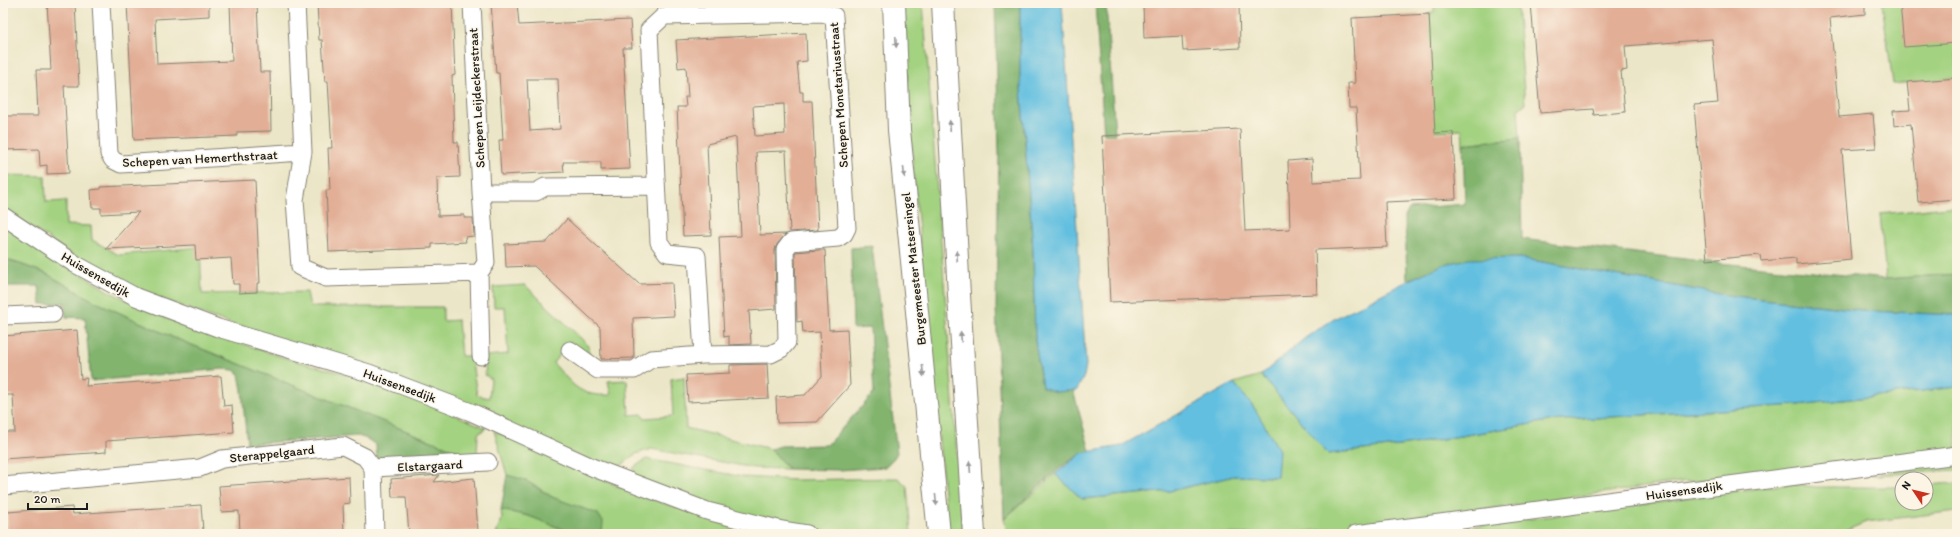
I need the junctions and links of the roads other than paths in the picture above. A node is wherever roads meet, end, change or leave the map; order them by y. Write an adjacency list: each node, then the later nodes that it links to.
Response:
1 (101, 3): 6 (street, Schepen van Hemerthstraat)
2 (296, 3): 6 (street)
3 (472, 3): 8 (street, Schepen Leijdeckerstraat)
4 (894, 3): 23 (main road, Burgemeester Matsersingel, one-way to 23)
5 (943, 3): 24 (main road, one-way to 5)
6 (303, 152): 10 (street)
7 (656, 186): 8 (street); 14 (street, Schepen Monetariusstraat); 14 (street, Schepen Monetariusstraat)
8 (481, 192): 10 (street, Schepen Leijdeckerstraat)
9 (3, 216): 22 (street, Huissensedijk)
10 (479, 273): 15 (street)
11 (53, 314): 12 (street)
12 (3, 316)
13 (570, 350): 14 (street, Schepen Monetariusstraat)
14 (703, 355)
15 (480, 356)
16 (1957, 455): 20 (street, Huissensedijk)
17 (488, 462): 18 (street, Elstargaard)
18 (373, 468): 19 (street, Sterappelgaard); 21 (street)
19 (3, 486)
20 (1413, 530): 25 (street, Huissensedijk)
21 (375, 534)
22 (806, 534)
23 (939, 534)
24 (974, 534)
25 (1356, 534)

